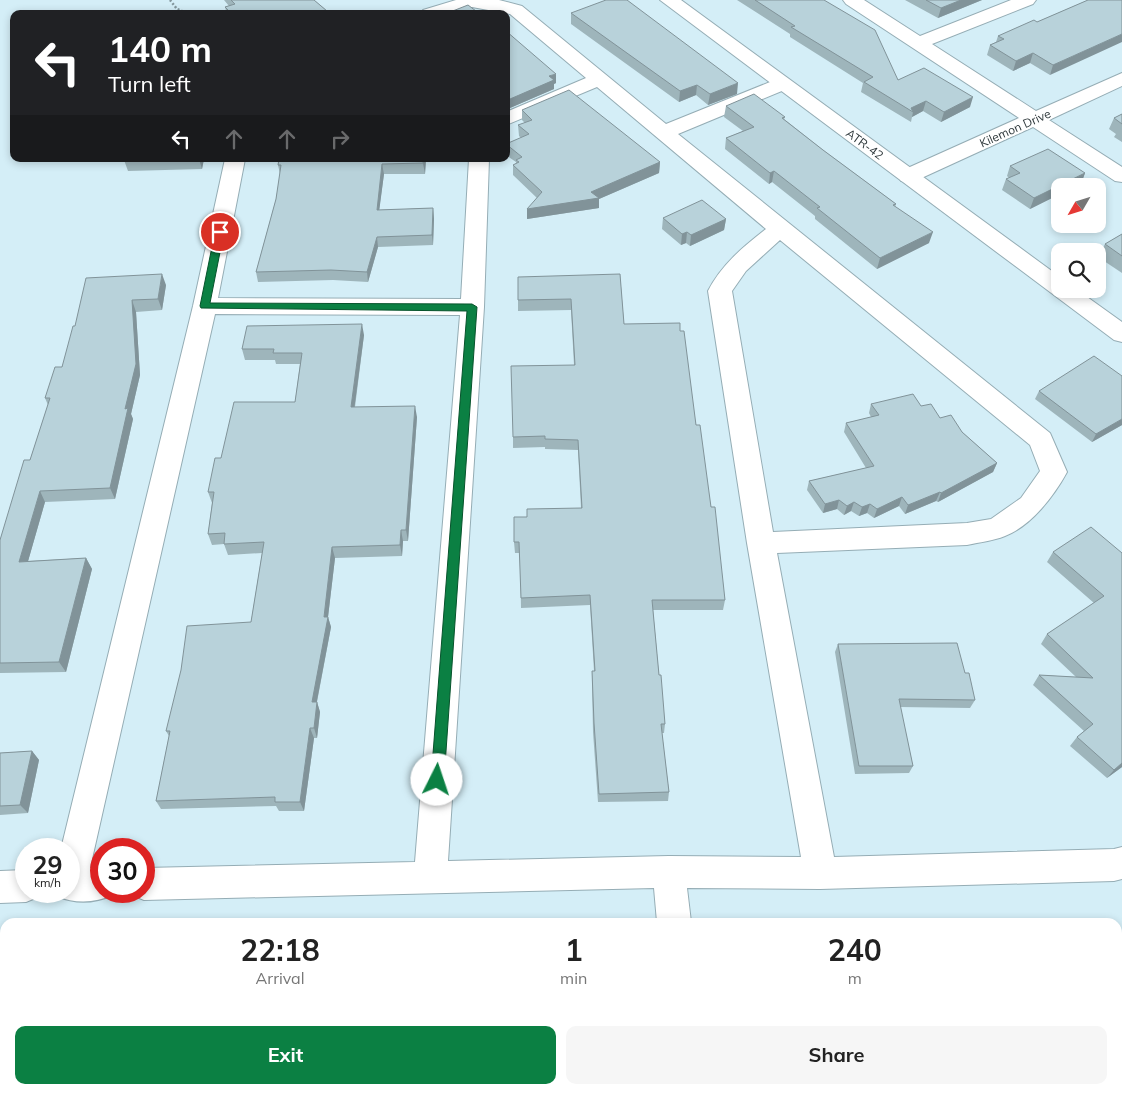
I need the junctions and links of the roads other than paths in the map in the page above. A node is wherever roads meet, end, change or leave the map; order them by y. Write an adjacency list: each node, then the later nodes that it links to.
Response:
1 (669, 0): 8 (street, ATR-42)
2 (852, 0): 5 (street)
3 (1026, 0): 5 (street)
4 (442, 10): 6 (street)
5 (918, 44): 10 (street)
6 (600, 79): 9 (street); 11 (street)
7 (1122, 79): 10 (street, Kilemon Drive)
8 (782, 84): 11 (street); 14 (street, ATR-42)
9 (510, 117)
10 (1035, 119): 14 (street, Kilemon Drive); 15 (street)
11 (662, 133): 16 (street)
12 (234, 162): 19 (street)
13 (479, 162): 20 (street)
14 (908, 176): 17 (street, ATR-42)
15 (1122, 176)
16 (780, 229): 22 (street); 22 (street)
17 (1051, 281)
18 (1073, 298): 21 (street, ATR-42)
19 (204, 306): 20 (street); 23 (street)
20 (472, 307): 27 (street)
21 (1122, 334)
22 (761, 543): 26 (street)
23 (80, 838)
24 (1122, 863): 26 (street)
25 (670, 872): 26 (street); 27 (street); 31 (street)
26 (820, 873)
27 (430, 878): 28 (street)
28 (155, 884)
29 (15, 886): 30 (street)
30 (0, 887)
31 (674, 918)

